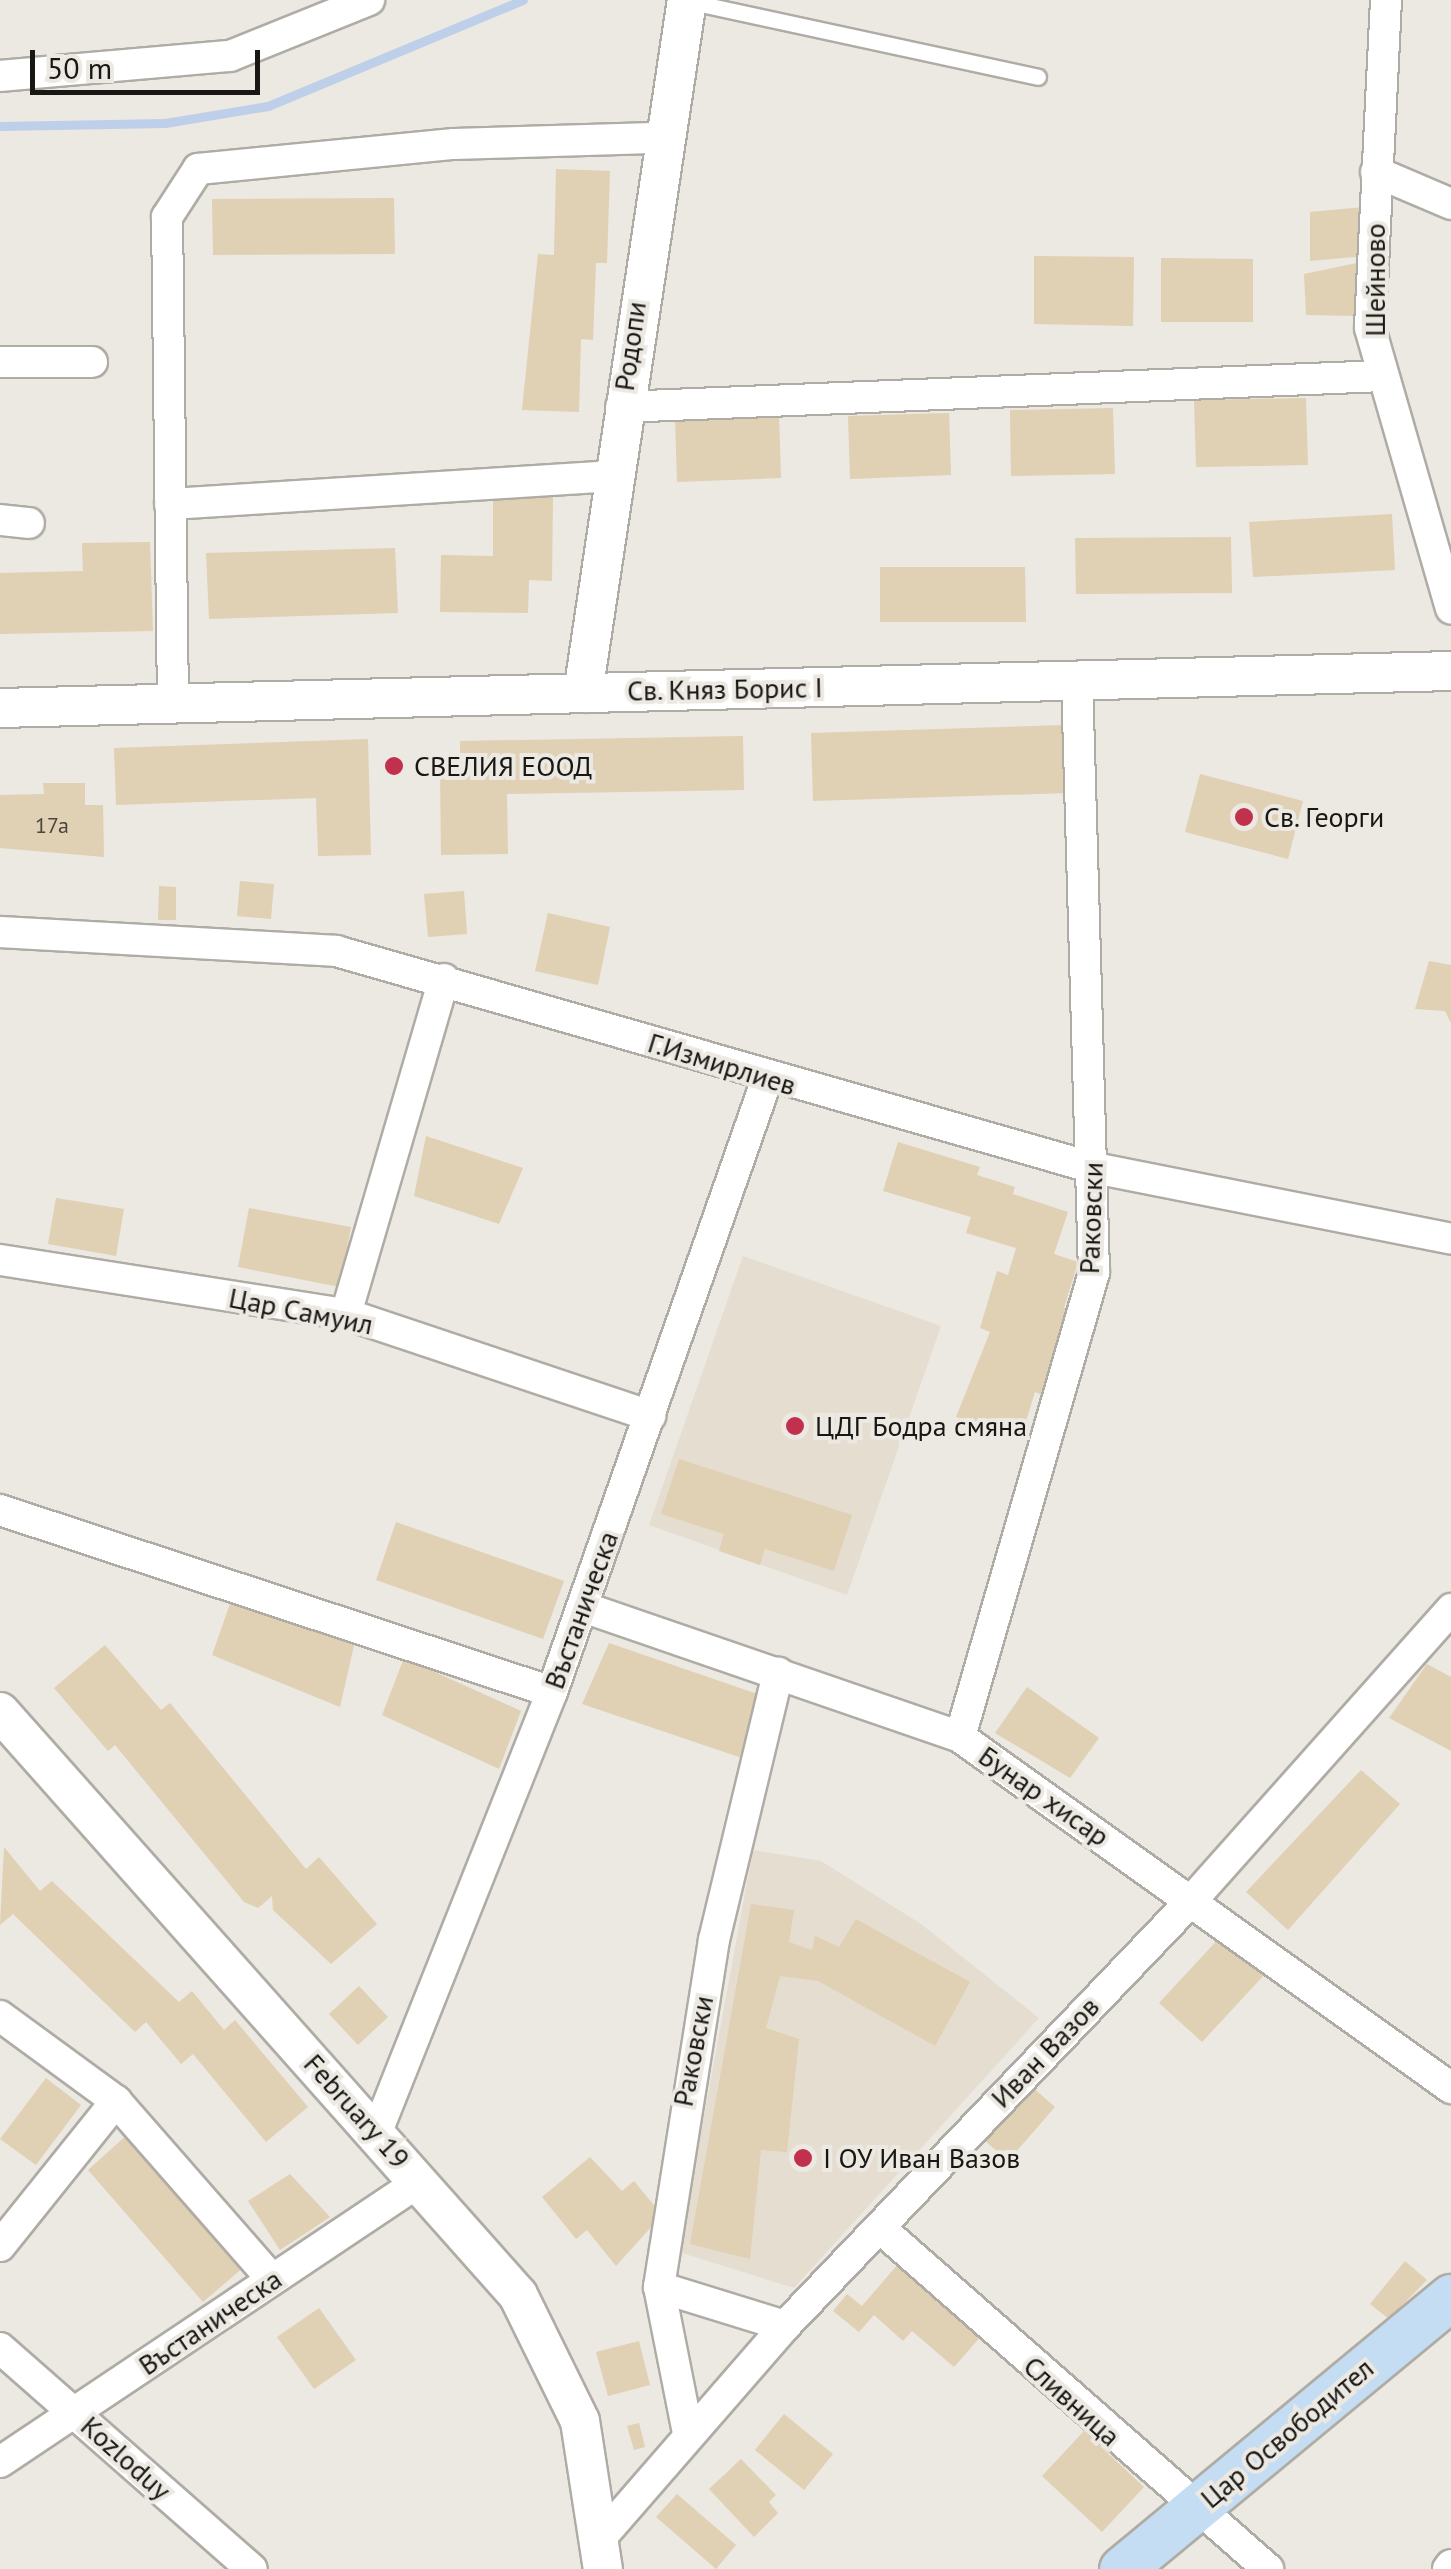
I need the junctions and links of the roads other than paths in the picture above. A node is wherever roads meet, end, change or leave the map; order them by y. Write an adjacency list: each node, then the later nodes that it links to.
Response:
1 (369, 0): 4 (street)
2 (687, 0): 5 (lane); 6 (street, Родопи)
3 (1386, 0): 7 (street, Шейново)
4 (0, 76)
5 (1038, 77)
6 (661, 138): 12 (street, Родопи); 14 (street)
7 (1376, 172): 8 (street); 11 (street, Шейново)
8 (1451, 204)
9 (0, 362): 10 (street)
10 (92, 362)
11 (1382, 376): 12 (street); 15 (street, Шейново)
12 (622, 407): 13 (street, Родопи)
13 (612, 476): 14 (street); 18 (street, Родопи)
14 (170, 504): 19 (street)
15 (1451, 609)
16 (1451, 671): 17 (street, Св. Княз Борис I)
17 (1077, 680): 18 (street, Св. Княз Борис I); 24 (street, Раковски)
18 (583, 693): 19 (street, Св. Княз Борис I)
19 (173, 704): 20 (street, Св. Княз Борис I)
20 (0, 708)
21 (0, 932): 22 (street, Г.Измирлиев)
22 (444, 979): 23 (street, Г.Измирлиев); 27 (street)
23 (768, 1079): 24 (street, Г.Измирлиев); 28 (street, Въстаническа)
24 (1094, 1168): 25 (street, Г.Измирлиев); 36 (street, Раковски)
25 (1447, 1228)
26 (0, 1260): 27 (street, Цар Самуил)
27 (346, 1314): 28 (street, Цар Самуил)
28 (650, 1416): 30 (street, Въстаническа)
29 (0, 1510): 34 (street)
30 (583, 1607): 33 (street, Бунар хисар); 34 (street, Въстаническа)
31 (1451, 1609): 32 (street, Иван Вазов)
32 (1440, 1644): 37 (street, Иван Вазов)
33 (778, 1674): 36 (street, Бунар хисар); 46 (street, Раковски)
34 (552, 1692): 41 (street, Въстаническа)
35 (0, 1712): 41 (street, February 19)
36 (960, 1737): 37 (street, Бунар хисар)
37 (1192, 1900): 39 (street, Бунар хисар); 43 (street, Иван Вазов)
38 (0, 2016): 40 (street)
39 (1451, 2088)
40 (116, 2101): 44 (street); 45 (street)
41 (376, 2134): 42 (street, February 19)
42 (420, 2181): 45 (street, Въстаническа); 54 (street, February 19)
43 (880, 2228): 48 (street, Иван Вазов); 53 (street, Сливница)
44 (0, 2246)
45 (272, 2279): 50 (street, Въстаническа)
46 (659, 2287): 48 (street); 51 (street, Раковски)
47 (1451, 2297): 53 (main road, Цар Освободител)
48 (784, 2326): 51 (street, Иван Вазов)
49 (0, 2348): 50 (street, Kozloduy)
50 (76, 2414): 52 (street, Въстаническа); 55 (street, Kozloduy)
51 (688, 2432): 54 (street, Иван Вазов)
52 (0, 2462)
53 (1193, 2510): 56 (main road, Цар Освободител); 57 (street, Сливница)
54 (601, 2554)
55 (252, 2569)
56 (1122, 2569)
57 (1268, 2569)

